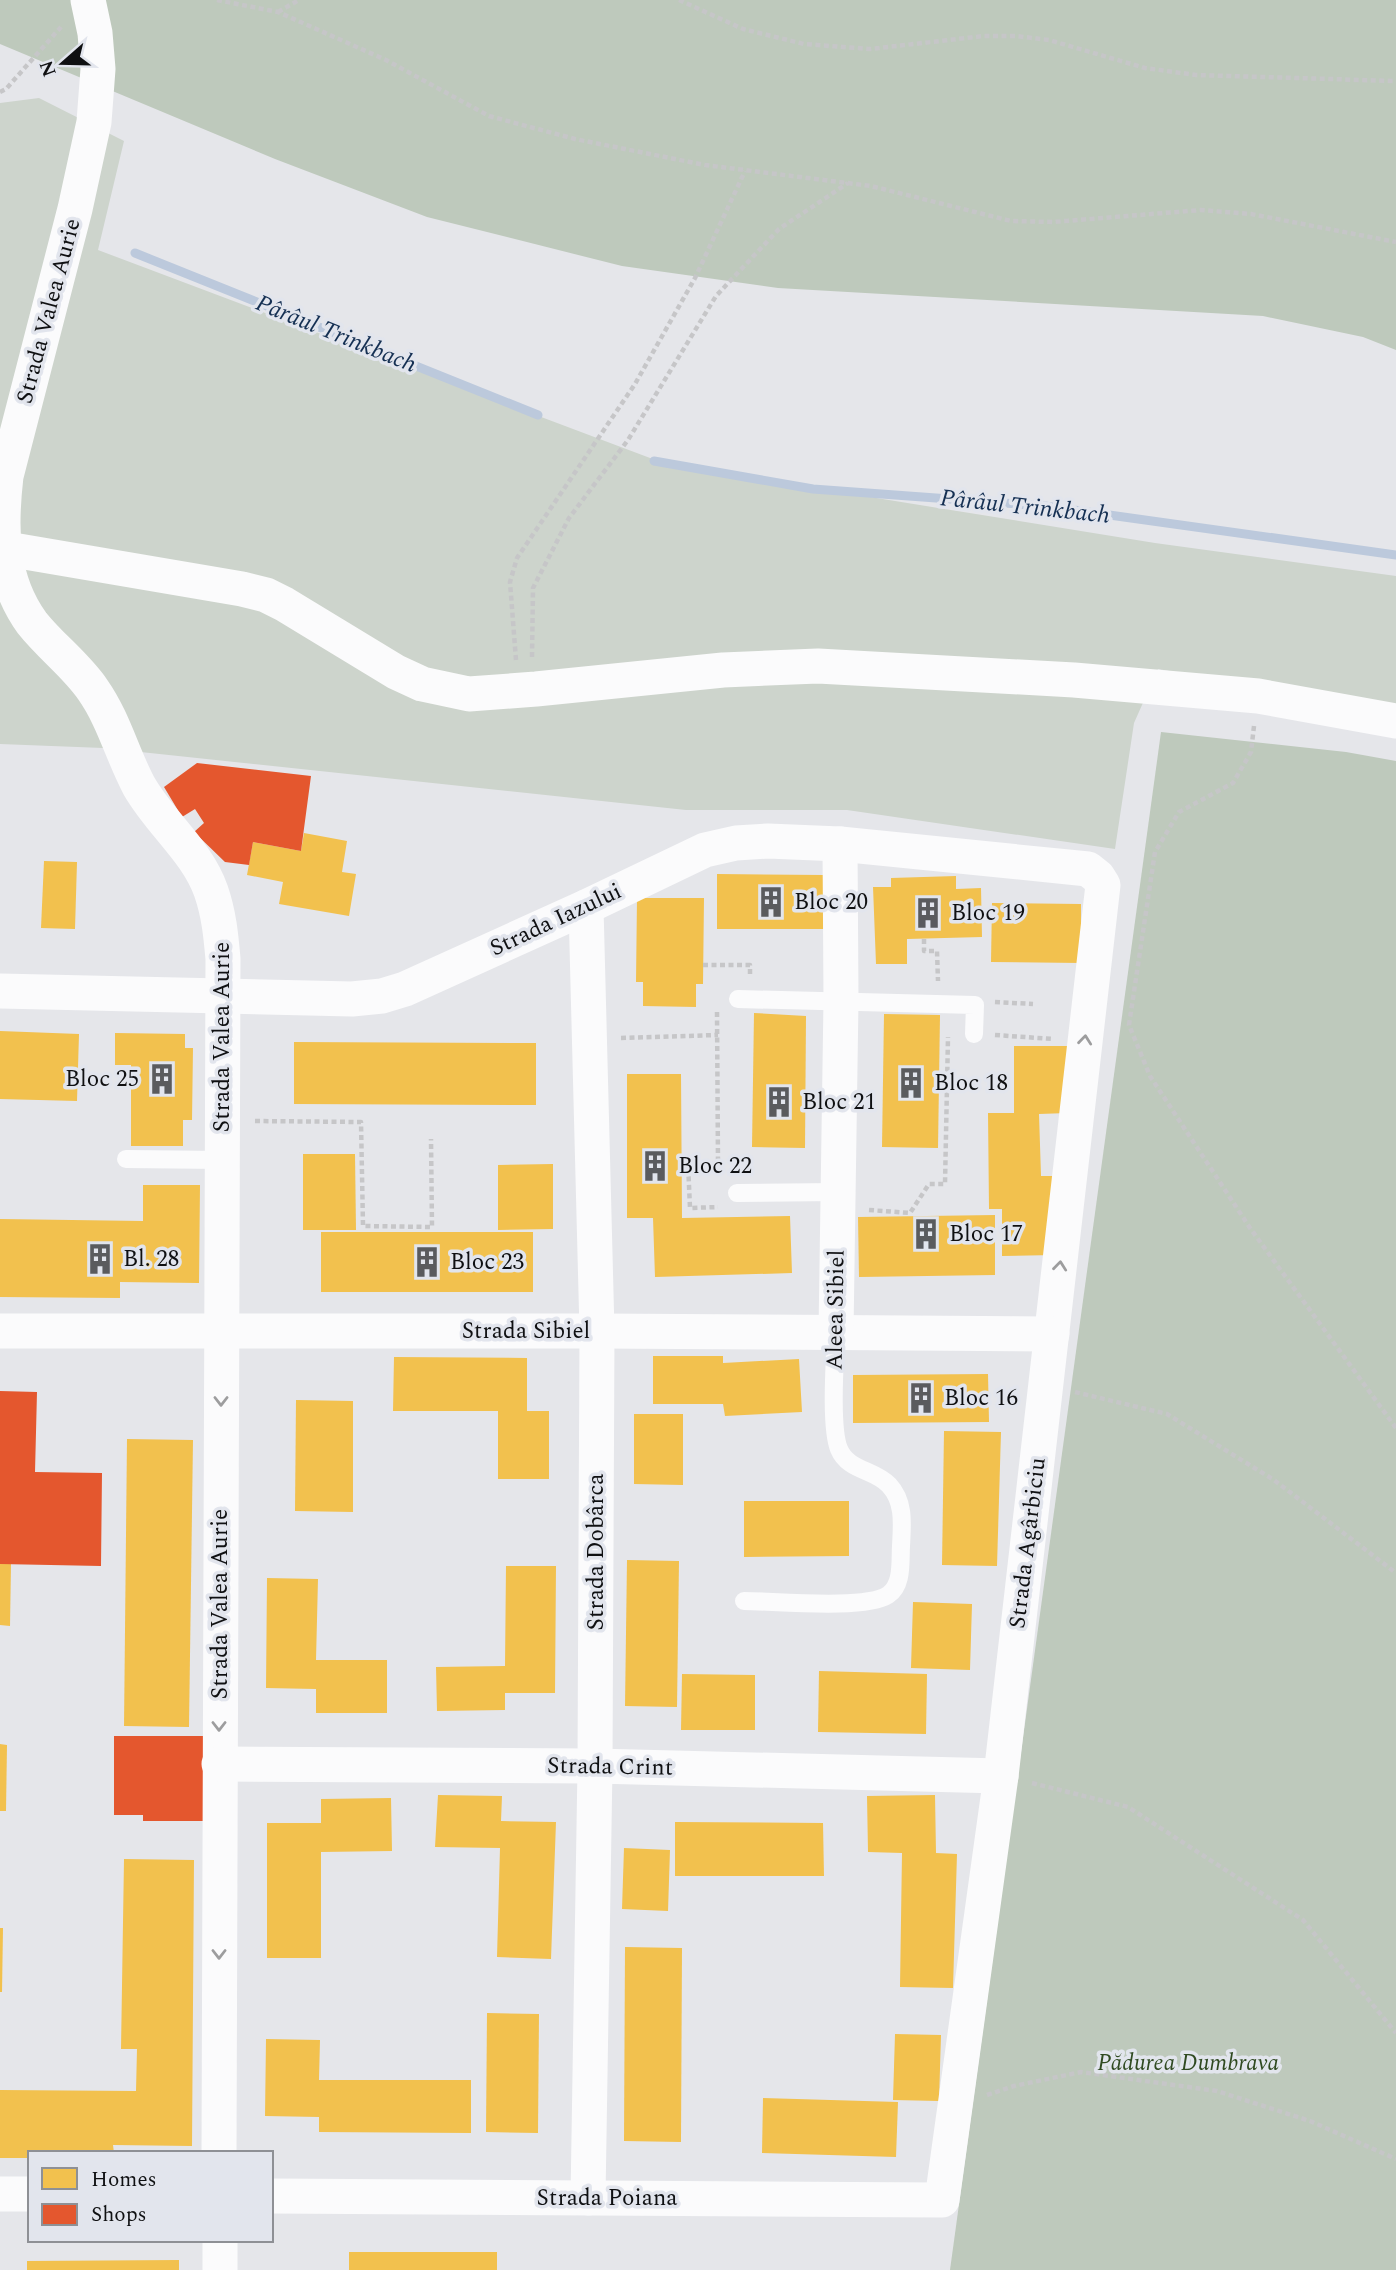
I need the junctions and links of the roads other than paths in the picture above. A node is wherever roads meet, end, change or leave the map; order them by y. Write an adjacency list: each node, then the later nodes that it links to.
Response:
1 (79, 9): 2 (street, Strada Valea Aurie)
2 (1, 548): 3 (street); 9 (street, Strada Valea Aurie)
3 (1396, 721)
4 (840, 844): 5 (street, Strada Iazului); 6 (street, Strada Iazului); 10 (street, Aleea Sibiel)
5 (1103, 885): 20 (street, Strada Agârbiciu, one-way to 5)
6 (586, 907): 9 (street, Strada Iazului); 17 (street, Strada Dobârca)
7 (0, 991): 9 (street, Strada Iazului)
8 (744, 993): 10 (lane)
9 (223, 996): 13 (street, Strada Valea Aurie)
10 (841, 1000): 11 (lane); 14 (street, Aleea Sibiel)
11 (974, 1034)
12 (126, 1160): 13 (lane)
13 (222, 1160): 19 (street, Strada Valea Aurie)
14 (838, 1192): 15 (lane); 18 (street, Aleea Sibiel)
15 (730, 1195)
16 (0, 1331): 19 (street, Strada Sibiel)
17 (597, 1331): 18 (street, Strada Sibiel); 19 (street, Strada Sibiel); 23 (street, Strada Dobârca)
18 (836, 1332): 20 (street, Strada Sibiel); 21 (lane, Aleea Sibiel)
19 (221, 1333): 22 (street, Strada Valea Aurie, one-way to 22)
20 (1052, 1334): 24 (street, Strada Agârbiciu)
21 (744, 1601)
22 (219, 1763): 23 (street, Strada Crint); 25 (street, Strada Valea Aurie, one-way to 25)
23 (595, 1766): 24 (street, Strada Crint); 29 (street, Strada Dobârca)
24 (1001, 1776): 30 (street, Strada Agârbiciu)
25 (219, 2151)
26 (0, 2194): 27 (street)
27 (28, 2194)
28 (273, 2196): 29 (street, Strada Poiana)
29 (588, 2197): 30 (street, Strada Poiana)
30 (942, 2200)
31 (220, 2242): 32 (street)
32 (220, 2270)

